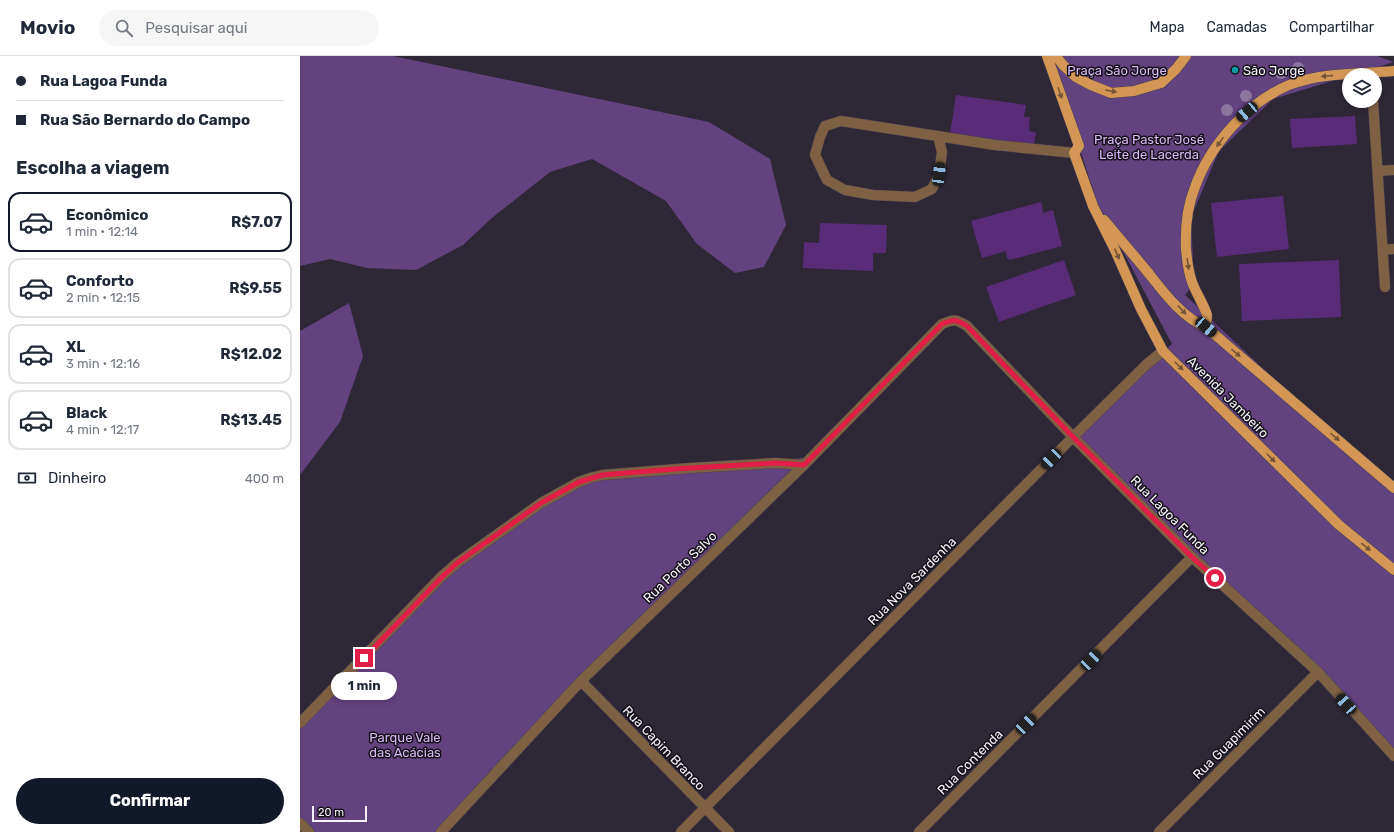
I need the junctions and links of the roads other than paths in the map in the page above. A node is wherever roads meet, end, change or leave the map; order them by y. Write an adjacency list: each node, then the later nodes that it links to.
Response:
1 (1047, 56): 9 (main road, one-way to 9)
2 (1056, 56): 3 (main road, one-way to 3)
3 (1186, 56)
4 (1394, 71): 5 (main road)
5 (1382, 73)
6 (1342, 76): 17 (main road, one-way to 17)
7 (1374, 108): 11 (street)
8 (938, 136): 8 (street); 9 (street)
9 (1074, 154): 12 (main road)
10 (1394, 170): 11 (street)
11 (1378, 171): 14 (street)
12 (1093, 206): 17 (main road, one-way to 17); 18 (main road, Avenida Jambeiro, one-way to 18)
13 (1394, 249): 14 (street)
14 (1383, 250): 15 (street)
15 (1385, 287)
16 (942, 324): 19 (street, Rua Lagoa Funda); 20 (street, Rua Porto Salvo)
17 (1206, 327): 21 (main road, one-way to 21)
18 (1163, 351): 19 (street, Rua Nova Sardenha); 23 (main road, Avenida Jambeiro, one-way to 23)
19 (1073, 437): 22 (street, Rua Lagoa Funda); 28 (street, Rua Nova Sardenha)
20 (804, 465): 25 (street, Rua Porto Salvo); 26 (street)
21 (1394, 488)
22 (1192, 557): 24 (street, Rua Lagoa Funda); 34 (street, Rua Contenda)
23 (1394, 570)
24 (1318, 672): 27 (street, Rua Lagoa Funda); 35 (street, Rua Guapimirim)
25 (581, 681): 28 (street, Rua Capim Branco); 31 (street, Rua Porto Salvo)
26 (300, 723)
27 (1394, 756)
28 (705, 808): 32 (street, Rua Nova Sardenha); 33 (street, Rua Capim Branco)
29 (300, 824): 30 (street)
30 (309, 832)
31 (441, 832)
32 (682, 832)
33 (729, 832)
34 (919, 832)
35 (1159, 832)

